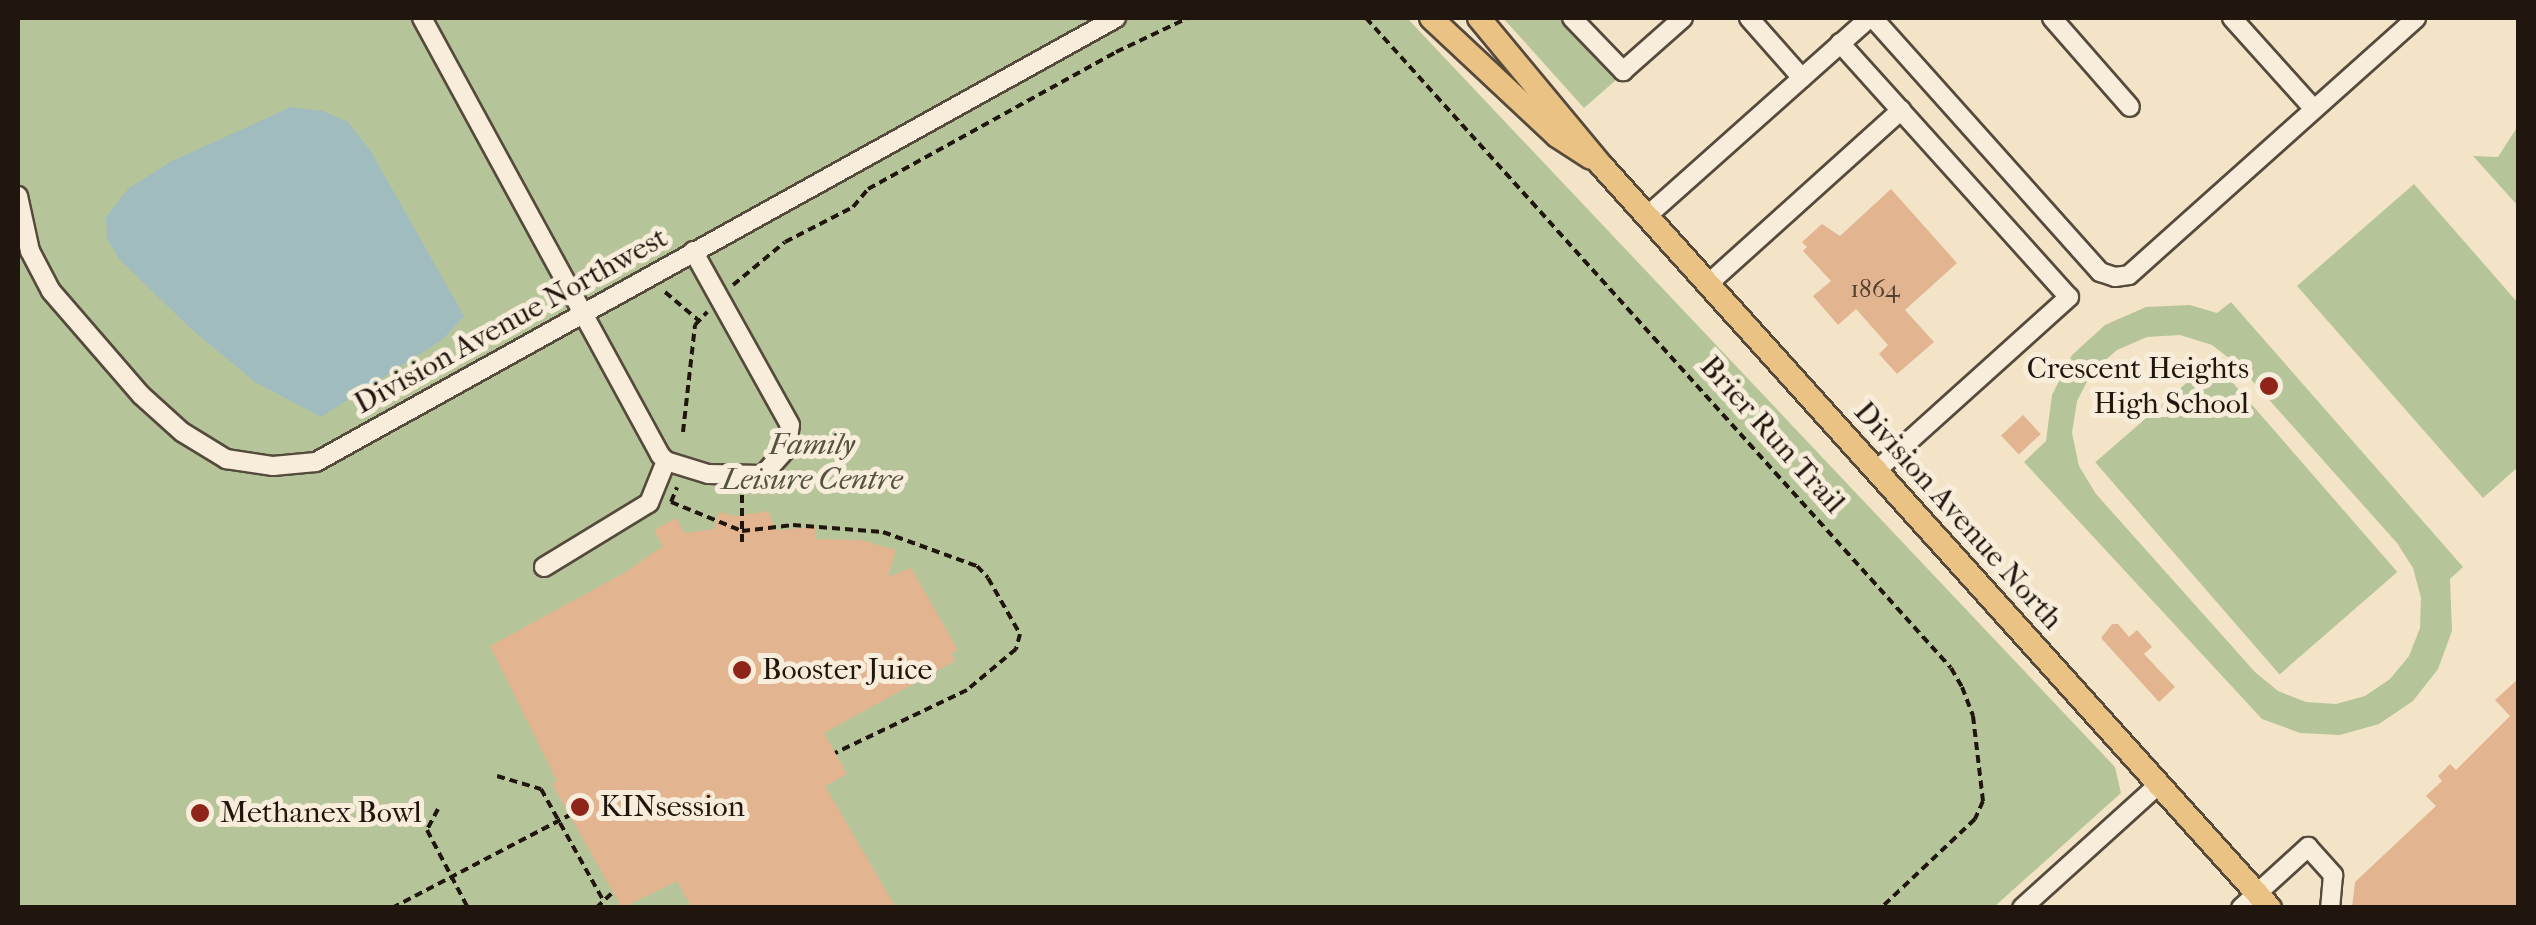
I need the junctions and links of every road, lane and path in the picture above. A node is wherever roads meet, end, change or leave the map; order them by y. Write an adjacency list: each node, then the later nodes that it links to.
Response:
1 (422, 18): 27 (street)
2 (1116, 18): 22 (street, Division Avenue Northwest)
3 (1188, 18): 24 (path)
4 (1366, 18): 50 (path, Brier Run Trail)
5 (1431, 18): 19 (main road, Division Avenue North)
6 (1480, 18): 19 (main road, Division Avenue North)
7 (1572, 18): 8 (street)
8 (1683, 18)
9 (1748, 18): 15 (street)
10 (1871, 18): 14 (street); 17 (street)
11 (2052, 18): 16 (street)
12 (2232, 18): 17 (street)
13 (2416, 18): 17 (street)
14 (1840, 43): 15 (street); 18 (street)
15 (1802, 78): 21 (street)
16 (2130, 106)
17 (2314, 109)
18 (1900, 110): 23 (street); 31 (street)
19 (1602, 166): 21 (main road, Division Avenue North)
20 (18, 196): 27 (street, Division Avenue Northwest)
21 (1648, 216): 23 (main road, Division Avenue North)
22 (694, 250): 27 (street, Division Avenue Northwest); 32 (street)
23 (1708, 284): 31 (main road, Division Avenue North)
24 (728, 288)
25 (665, 292): 28 (path)
26 (711, 309): 28 (path)
27 (582, 312): 30 (street)
28 (698, 320): 29 (path)
29 (683, 432)
30 (666, 462): 32 (street); 36 (street)
31 (1876, 470): 39 (main road, Division Avenue North)
32 (742, 477): 34 (path)
33 (671, 502): 34 (path)
34 (742, 531): 35 (path); 37 (path)
35 (742, 542)
36 (544, 567)
37 (835, 752)
38 (497, 776): 42 (path)
39 (2159, 784): 46 (main road, Division Avenue North); 51 (street)
40 (438, 810): 43 (path)
41 (570, 815): 42 (path)
42 (560, 820): 43 (path); 45 (path)
43 (452, 876): 47 (path); 48 (path)
44 (613, 892): 45 (path)
45 (603, 900): 49 (path)
46 (2256, 903): 52 (street)
47 (392, 908)
48 (468, 908)
49 (596, 908)
50 (1882, 908)
51 (2022, 908)
52 (2330, 908)

